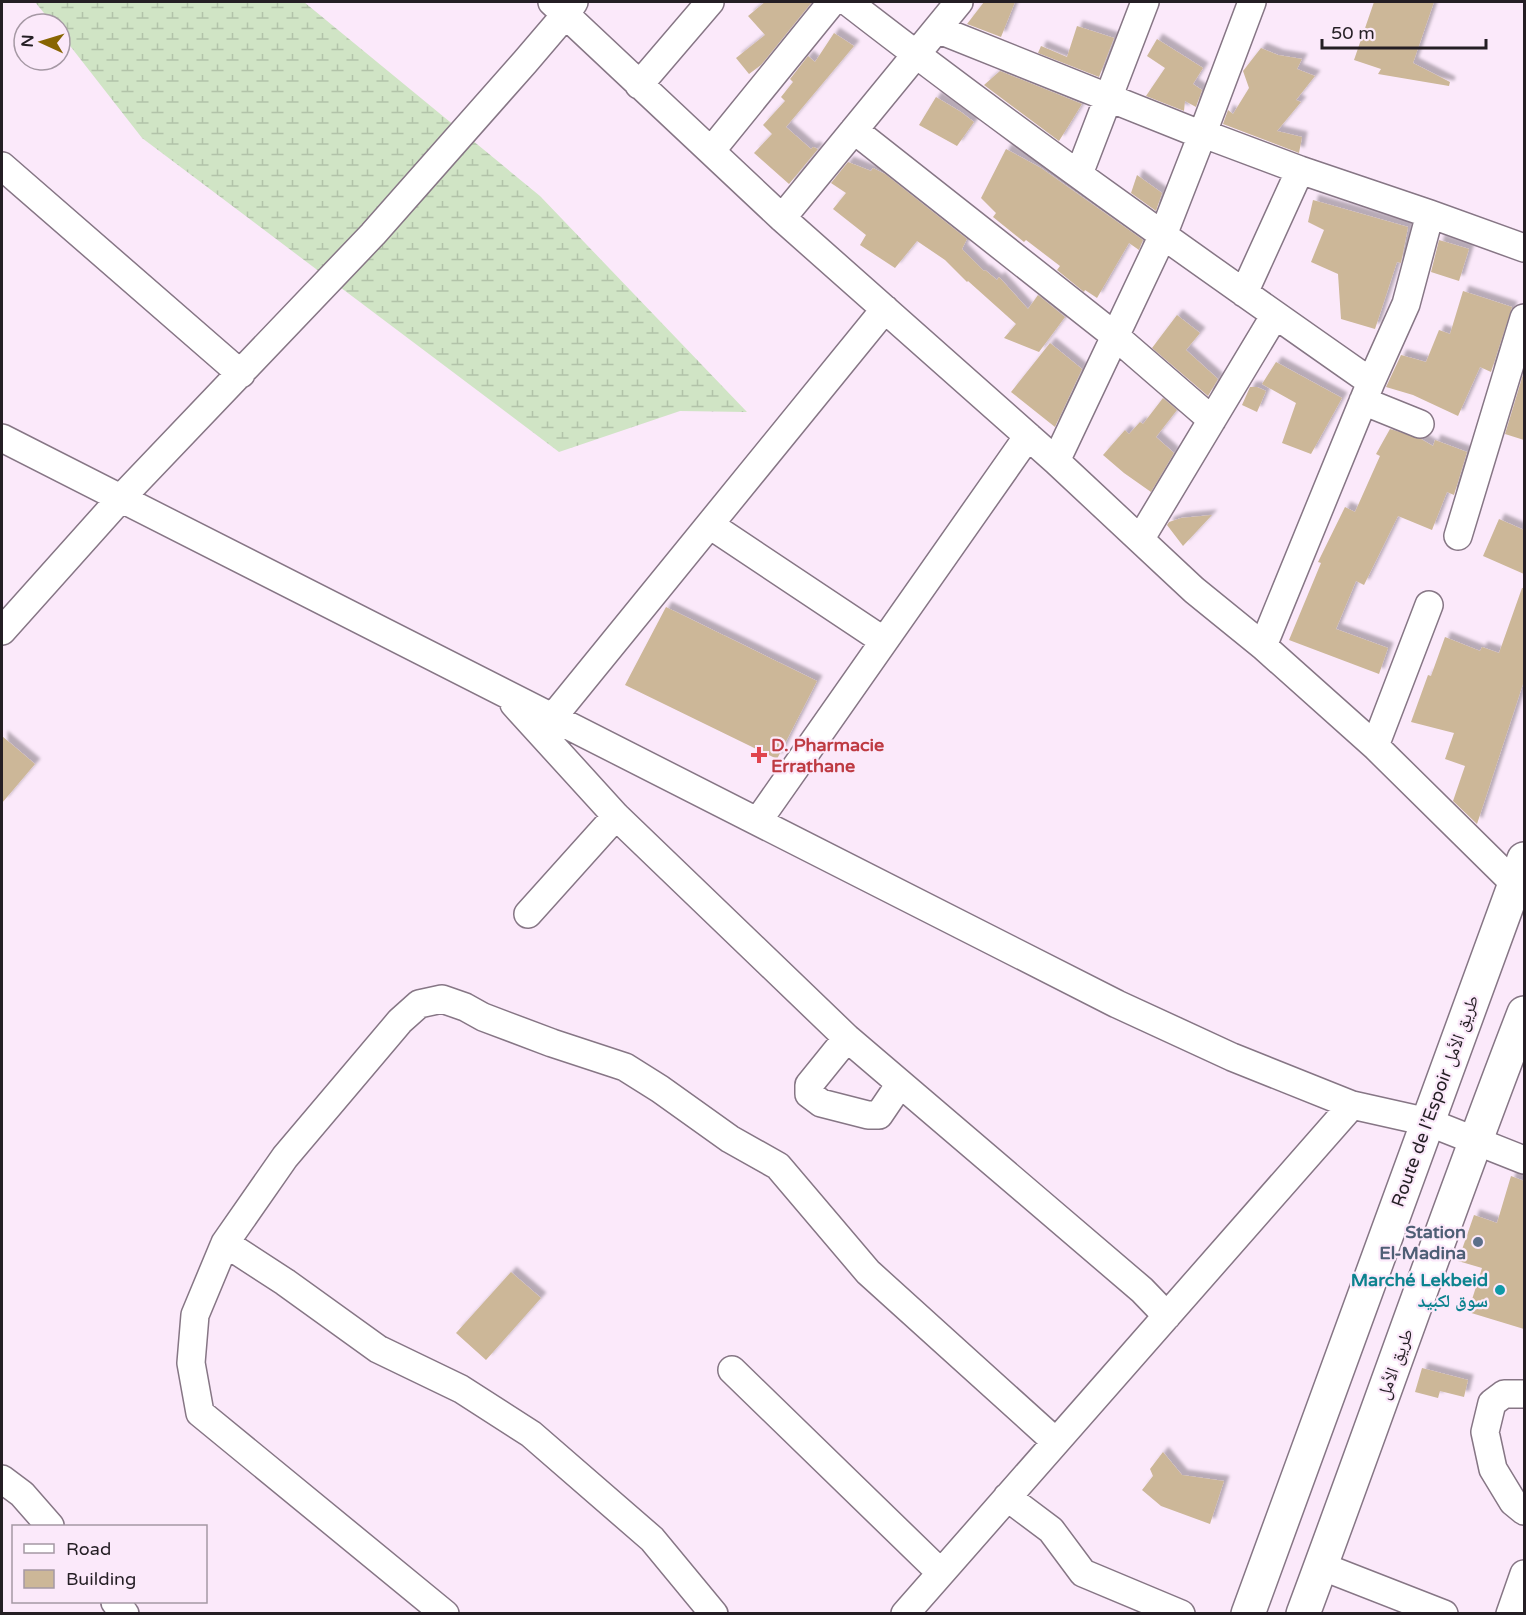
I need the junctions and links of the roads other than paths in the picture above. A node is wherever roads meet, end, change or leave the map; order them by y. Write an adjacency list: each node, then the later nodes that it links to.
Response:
1 (710, 2): 10 (street)
2 (832, 2): 14 (street)
3 (848, 2): 9 (street)
4 (958, 2): 8 (street)
5 (1145, 2): 11 (street)
6 (1252, 2): 13 (street)
7 (564, 6): 10 (street); 27 (street)
8 (937, 29): 9 (street); 11 (street)
9 (916, 55): 12 (street); 17 (street)
10 (639, 85): 14 (street)
11 (1110, 97): 13 (street); 17 (street)
12 (854, 130): 19 (street); 26 (street)
13 (1202, 135): 16 (street); 20 (street)
14 (711, 151): 19 (street)
15 (2, 166): 27 (street)
16 (1300, 170): 18 (street); 22 (street)
17 (1079, 174): 20 (street)
18 (1430, 214): 21 (street); 28 (street)
19 (782, 218): 23 (street)
20 (1163, 235): 22 (street); 26 (street)
21 (1524, 248)
22 (1244, 293): 24 (street)
23 (885, 309): 31 (street); 35 (street)
24 (1275, 315): 28 (street); 29 (street)
25 (1524, 318): 36 (street)
26 (1116, 336): 29 (street); 33 (street)
27 (241, 374): 34 (street)
28 (1367, 391): 30 (street); 41 (street)
29 (1212, 420): 37 (street)
30 (1420, 424)
31 (1028, 436): 33 (street); 40 (street)
32 (2, 438): 34 (street)
33 (1056, 461): 37 (street)
34 (121, 498): 39 (street); 42 (street)
35 (710, 525): 40 (street); 43 (street)
36 (1458, 536)
37 (1141, 538): 41 (street)
38 (1429, 604): 44 (street)
39 (2, 631)
40 (884, 641): 46 (street)
41 (1263, 646): 44 (street)
42 (503, 692): 43 (street); 45 (street)
43 (553, 717): 46 (street)
44 (1375, 746): 47 (street)
45 (616, 816): 48 (street); 50 (street)
46 (758, 821): 52 (street)
47 (1520, 872): 53 (highway, Route de l’Espoir طريق الأمل)
48 (528, 914)
49 (1524, 1013): 54 (highway, طريق الأمل)
50 (847, 1038): 51 (street); 51 (street)
51 (900, 1084): 57 (street)
52 (1352, 1105): 53 (street); 57 (street)
53 (1428, 1122): 54 (street); 72 (highway, Route de l’Espoir طريق الأمل)
54 (1474, 1142): 55 (street); 65 (highway, طريق الأمل)
55 (1524, 1160)
56 (225, 1243): 60 (street); 68 (street); 69 (street)
57 (1167, 1316): 60 (street)
58 (732, 1370): 66 (street)
59 (1524, 1394): 63 (street)
60 (1056, 1442): 62 (street)
61 (2, 1479): 64 (street)
62 (1007, 1497): 66 (street); 71 (street)
63 (1524, 1511)
64 (48, 1525)
65 (1321, 1566): 73 (highway, طريق الأمل); 74 (street)
66 (941, 1573): 70 (street)
67 (1524, 1574): 75 (street)
68 (445, 1614)
69 (714, 1614)
70 (905, 1614)
71 (1181, 1614)
72 (1248, 1614)
73 (1303, 1614)
74 (1444, 1614)
75 (1510, 1614)

